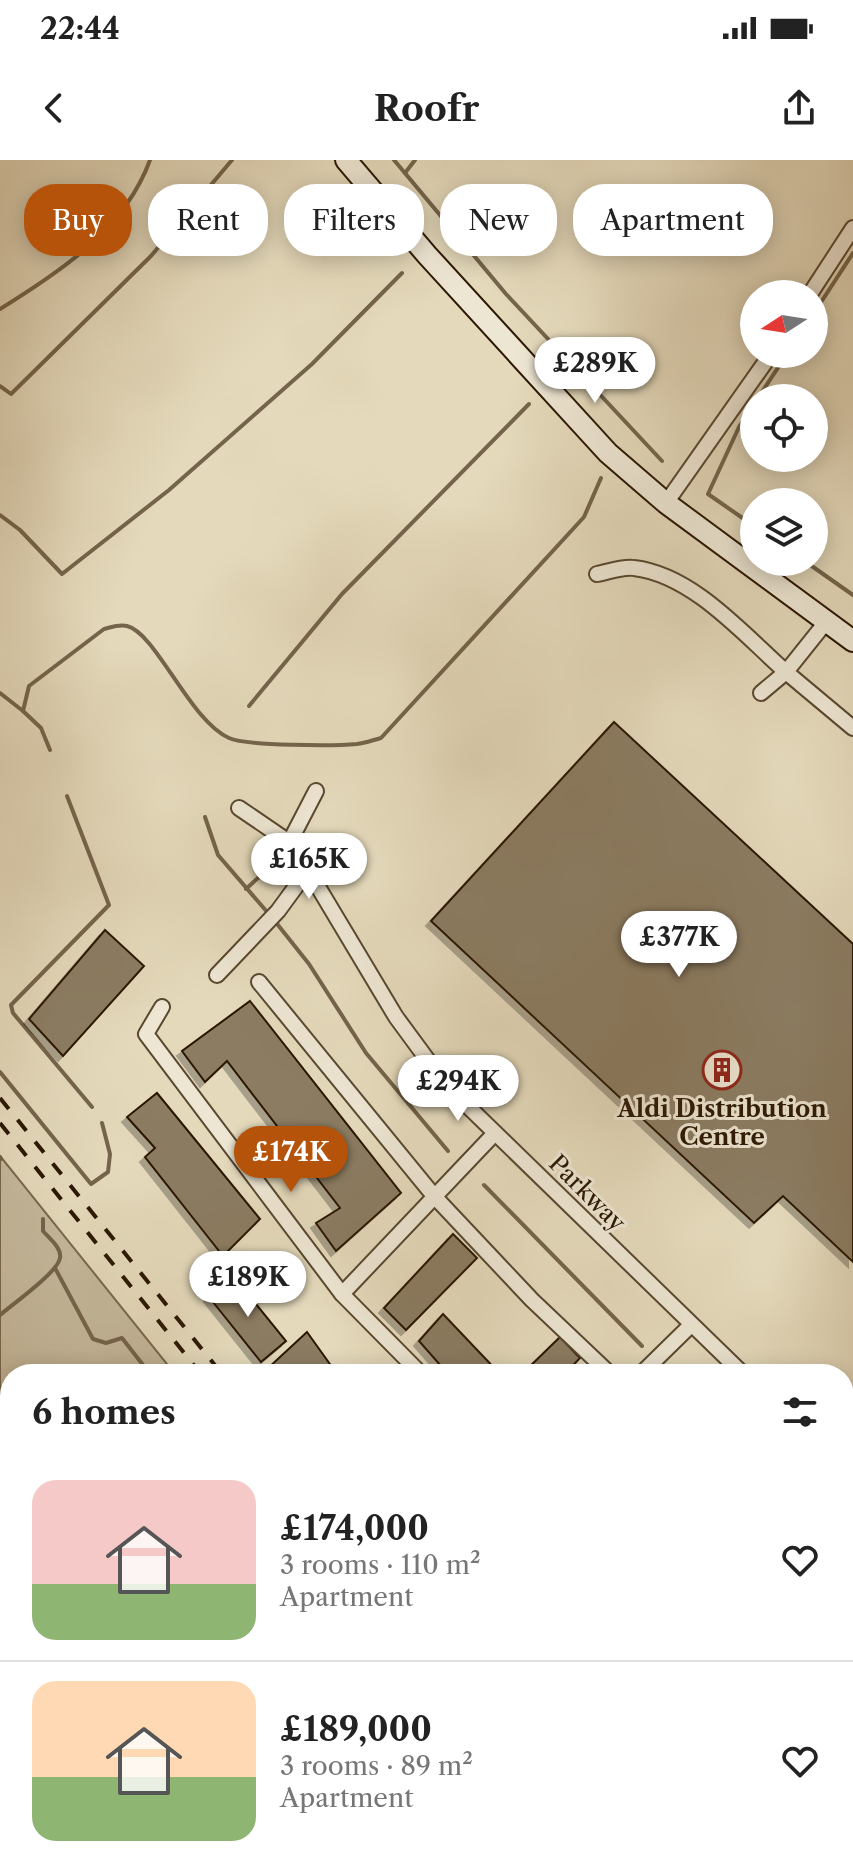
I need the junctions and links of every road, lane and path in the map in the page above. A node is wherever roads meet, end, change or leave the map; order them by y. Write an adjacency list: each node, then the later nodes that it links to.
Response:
1 (346, 160): 5 (main road)
2 (853, 228): 3 (street)
3 (819, 280)
4 (761, 368): 5 (street)
5 (666, 503): 7 (main road)
6 (597, 574): 9 (street)
7 (826, 622): 8 (main road); 9 (street)
8 (853, 641)
9 (786, 672): 10 (street); 11 (street)
10 (761, 693)
11 (853, 728)
12 (316, 791): 14 (street)
13 (239, 808): 14 (street, Parkway)
14 (288, 845): 15 (street, Parkway)
15 (308, 870): 16 (street); 19 (street, Parkway)
16 (217, 975)
17 (259, 982): 20 (street)
18 (162, 1007): 21 (street)
19 (495, 1133): 20 (street); 22 (street, Parkway)
20 (434, 1196): 21 (street); 24 (street)
21 (342, 1294): 23 (street)
22 (691, 1325): 25 (street); 26 (street, Parkway)
23 (411, 1364)
24 (599, 1364)
25 (651, 1364)
26 (732, 1364)

